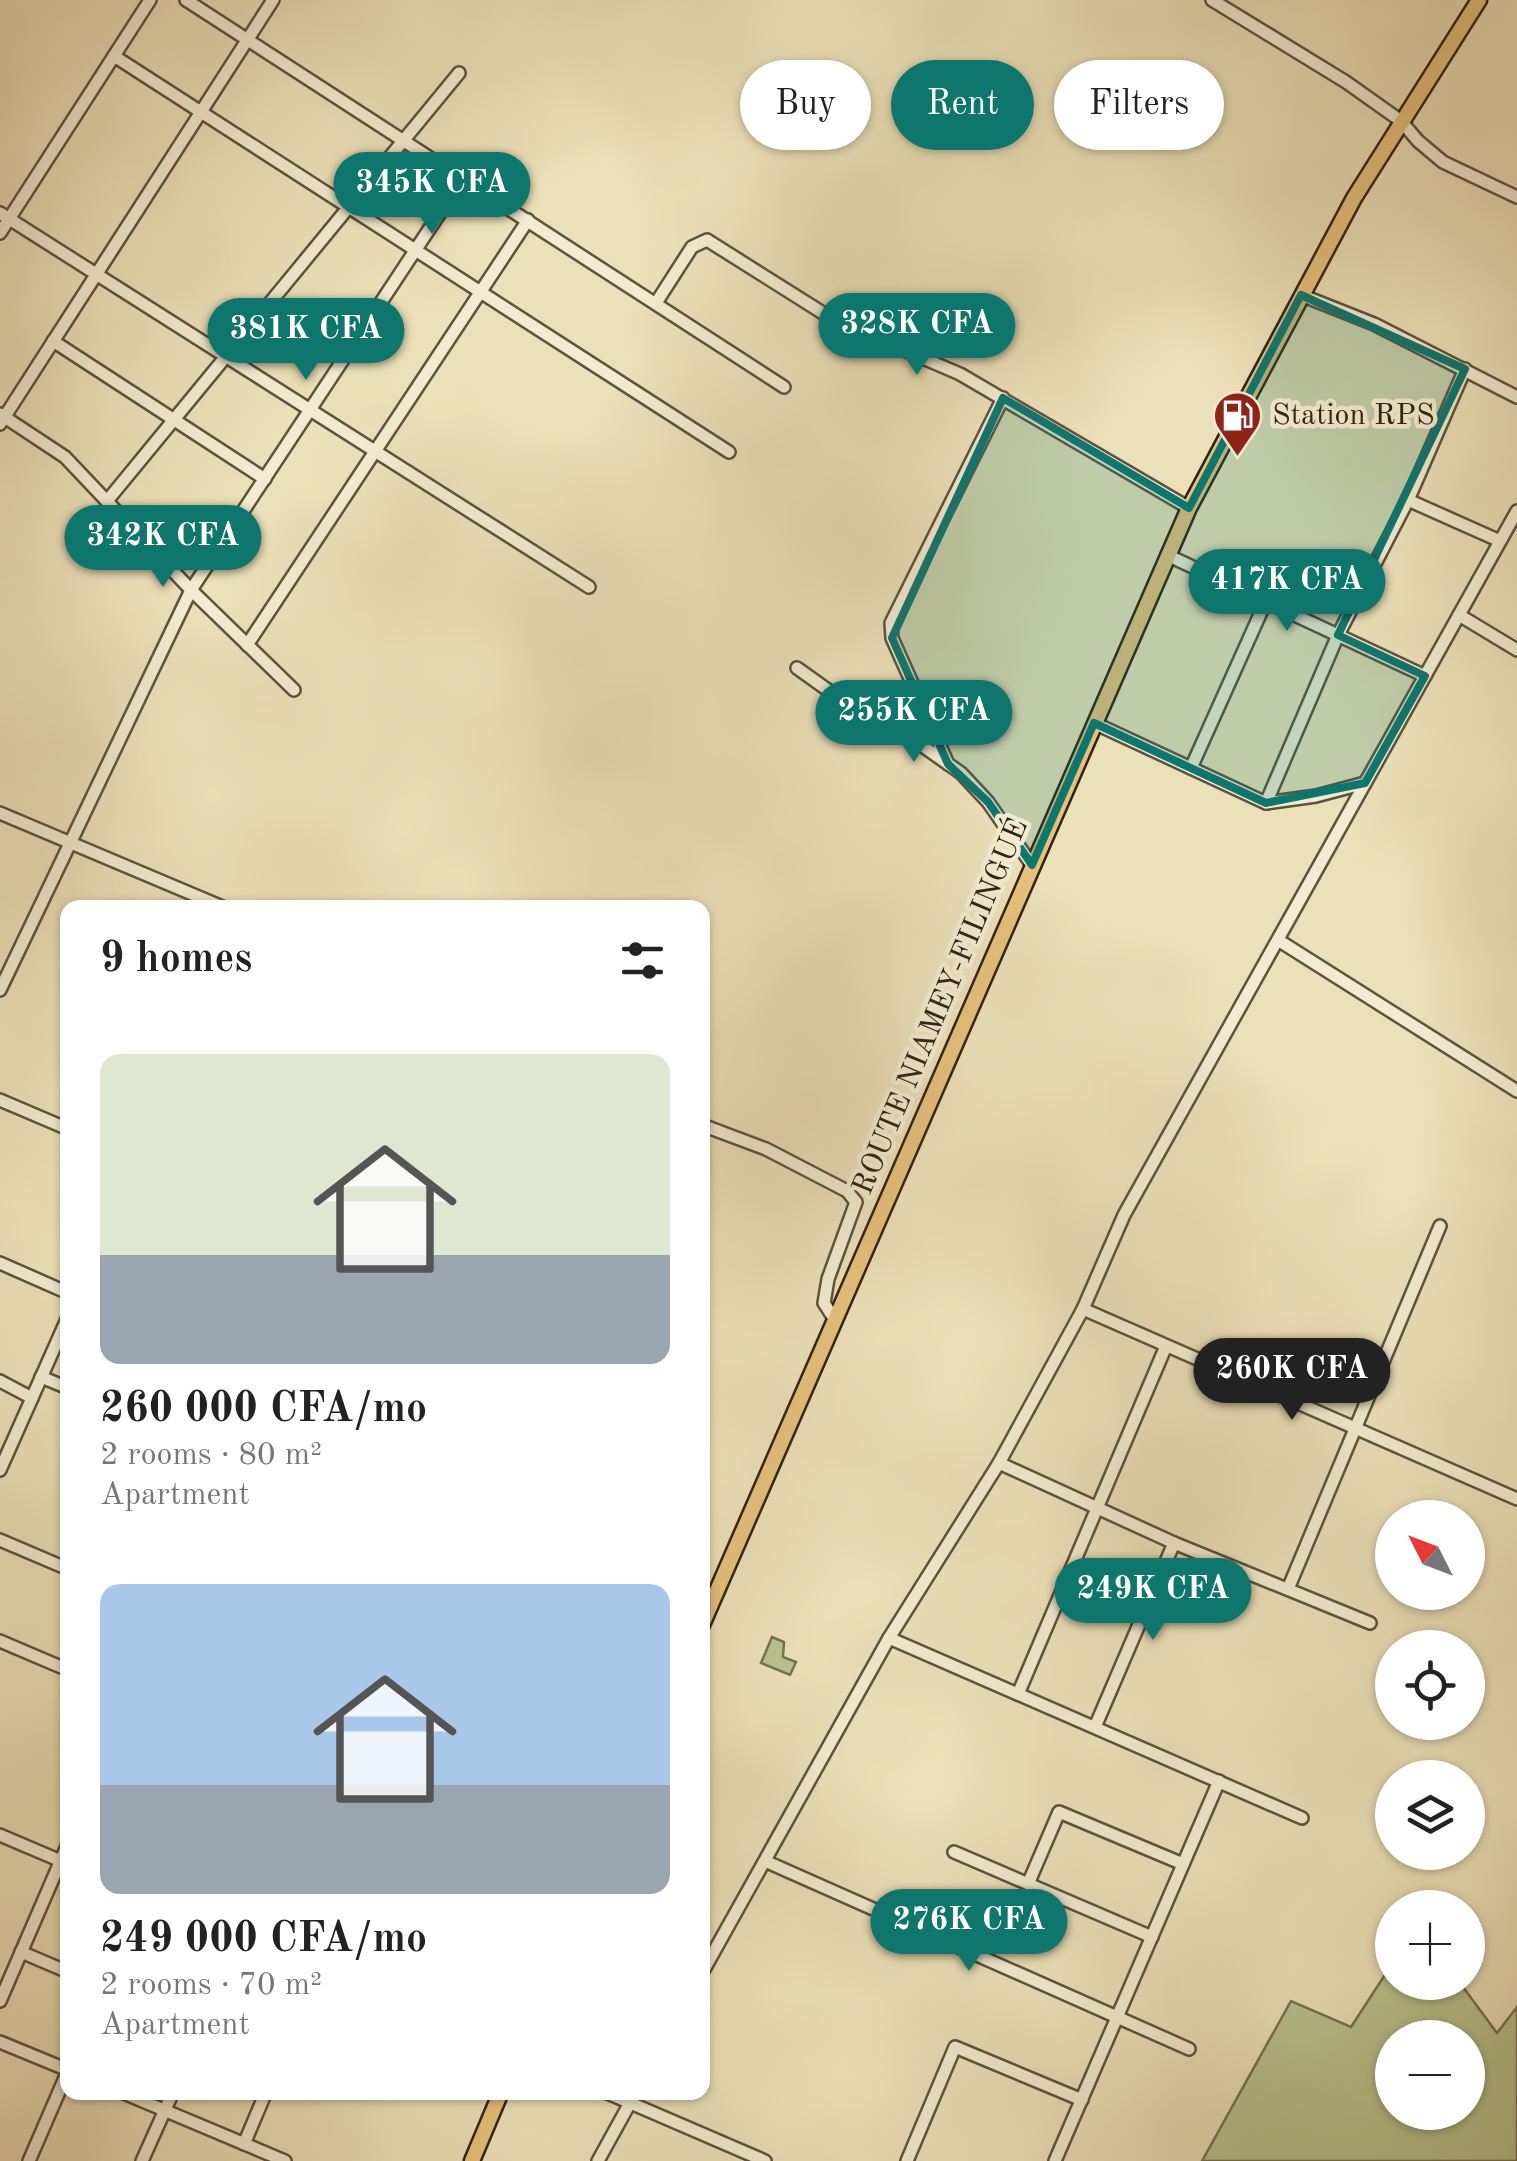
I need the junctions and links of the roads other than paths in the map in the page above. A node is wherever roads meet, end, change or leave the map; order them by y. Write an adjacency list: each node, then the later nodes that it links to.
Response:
1 (150, 0): 7 (street)
2 (186, 0): 6 (street)
3 (272, 0): 6 (street)
4 (1212, 0): 10 (street)
5 (1480, 0): 10 (main road, ROUTE NIAMEY-FILINGUÉ)
6 (247, 39): 9 (street); 11 (street)
7 (114, 56): 9 (street); 15 (street)
8 (459, 74): 11 (street)
9 (200, 112): 14 (street); 19 (street)
10 (1401, 121): 13 (street); 21 (main road, ROUTE NIAMEY-FILINGUÉ)
11 (404, 140): 12 (street); 14 (street)
12 (464, 178): 16 (street); 18 (street)
13 (1517, 196)
14 (349, 208): 18 (street); 24 (street)
15 (5, 216): 17 (street); 19 (street)
16 (528, 220): 20 (street); 22 (street)
17 (0, 233)
18 (416, 250): 20 (street); 29 (street)
19 (96, 274): 23 (street); 24 (street)
20 (480, 292): 32 (street); 33 (street)
21 (1300, 296): 25 (street); 37 (main road, ROUTE NIAMEY-FILINGUÉ)
22 (656, 303): 26 (street); 28 (street)
23 (52, 340): 30 (street); 31 (street)
24 (226, 357): 29 (street); 31 (street)
25 (1466, 369): 27 (street); 35 (street)
26 (784, 386)
27 (1517, 397)
28 (1003, 398): 37 (street); 52 (street)
29 (310, 410): 32 (street); 34 (street)
30 (1, 418): 36 (street)
31 (174, 420): 34 (street); 36 (street)
32 (376, 451): 41 (street); 46 (street)
33 (728, 452)
34 (265, 479): 42 (street)
35 (1408, 500): 39 (street); 45 (street)
36 (107, 502): 42 (street)
37 (1189, 508): 40 (main road, ROUTE NIAMEY-FILINGUÉ)
38 (1517, 510): 39 (street)
39 (1500, 540): 44 (street)
40 (1167, 556): 43 (street); 51 (main road, ROUTE NIAMEY-FILINGUÉ)
41 (589, 587)
42 (191, 590): 46 (street); 57 (street)
43 (1266, 602): 45 (street); 53 (street)
44 (1458, 616): 47 (street); 49 (street)
45 (1338, 635): 49 (street); 55 (street)
46 (247, 645): 50 (street)
47 (1517, 650)
48 (797, 668): 52 (street)
49 (1425, 676): 54 (street)
50 (294, 690)
51 (1094, 722): 53 (street); 58 (main road, ROUTE NIAMEY-FILINGUÉ)
52 (948, 764): 58 (street)
53 (1191, 768): 55 (street)
54 (1365, 784): 55 (street); 60 (street)
55 (1266, 803)
56 (0, 813): 57 (street)
57 (71, 842): 59 (street); 61 (street)
58 (1032, 865): 70 (main road, ROUTE NIAMEY-FILINGUÉ)
59 (206, 900)
60 (1278, 940): 62 (street); 69 (street)
61 (0, 990)
62 (1517, 1090)
63 (0, 1100): 64 (street)
64 (60, 1125)
65 (710, 1129): 70 (street)
66 (1440, 1226): 77 (street)
67 (0, 1264): 68 (street)
68 (60, 1290)
69 (1082, 1309): 72 (street); 78 (street)
70 (835, 1320): 86 (main road, ROUTE NIAMEY-FILINGUÉ)
71 (60, 1335): 73 (street)
72 (1166, 1346): 77 (street); 81 (street)
73 (41, 1377): 75 (street); 76 (street)
74 (0, 1381): 76 (street)
75 (60, 1385)
76 (32, 1398): 79 (street)
77 (1356, 1428): 80 (street); 85 (street)
78 (1000, 1464): 81 (street); 88 (street)
79 (0, 1470)
80 (1517, 1499)
81 (1099, 1508): 83 (street); 91 (street)
82 (0, 1540): 84 (street)
83 (1174, 1543): 85 (street); 92 (street)
84 (60, 1566)
85 (1288, 1588): 87 (street)
86 (710, 1607)
87 (1370, 1623)
88 (890, 1638): 91 (street); 98 (street)
89 (0, 1641): 90 (street)
90 (60, 1667)
91 (1018, 1694): 92 (street)
92 (1094, 1727): 93 (street)
93 (1219, 1782): 94 (street); 99 (street)
94 (1302, 1818)
95 (0, 1836): 97 (street)
96 (954, 1852): 101 (street)
97 (60, 1861)
98 (765, 1861): 104 (street); 107 (street)
99 (1183, 1864): 101 (street); 102 (street)
100 (60, 1871): 103 (street)
101 (1028, 1884): 102 (street)
102 (1152, 1937): 107 (street)
103 (21, 1952): 105 (street); 106 (street)
104 (710, 1960)
105 (60, 1969)
106 (0, 2001)
107 (1117, 2017): 109 (street); 118 (street)
108 (0, 2042): 110 (street)
109 (1189, 2049)
110 (60, 2068)
111 (60, 2089): 121 (street)
112 (139, 2100): 119 (street)
113 (169, 2100): 119 (street)
114 (263, 2100): 120 (street)
115 (498, 2100): 124 (main road)
116 (632, 2100): 125 (street)
117 (637, 2100): 126 (street)
118 (1082, 2100): 127 (street); 128 (street)
119 (164, 2111): 120 (street); 122 (street)
120 (244, 2144): 123 (street)
121 (28, 2161)
122 (142, 2161)
123 (284, 2161)
124 (472, 2161)
125 (598, 2161)
126 (765, 2161)
127 (907, 2161)
128 (1055, 2161)

